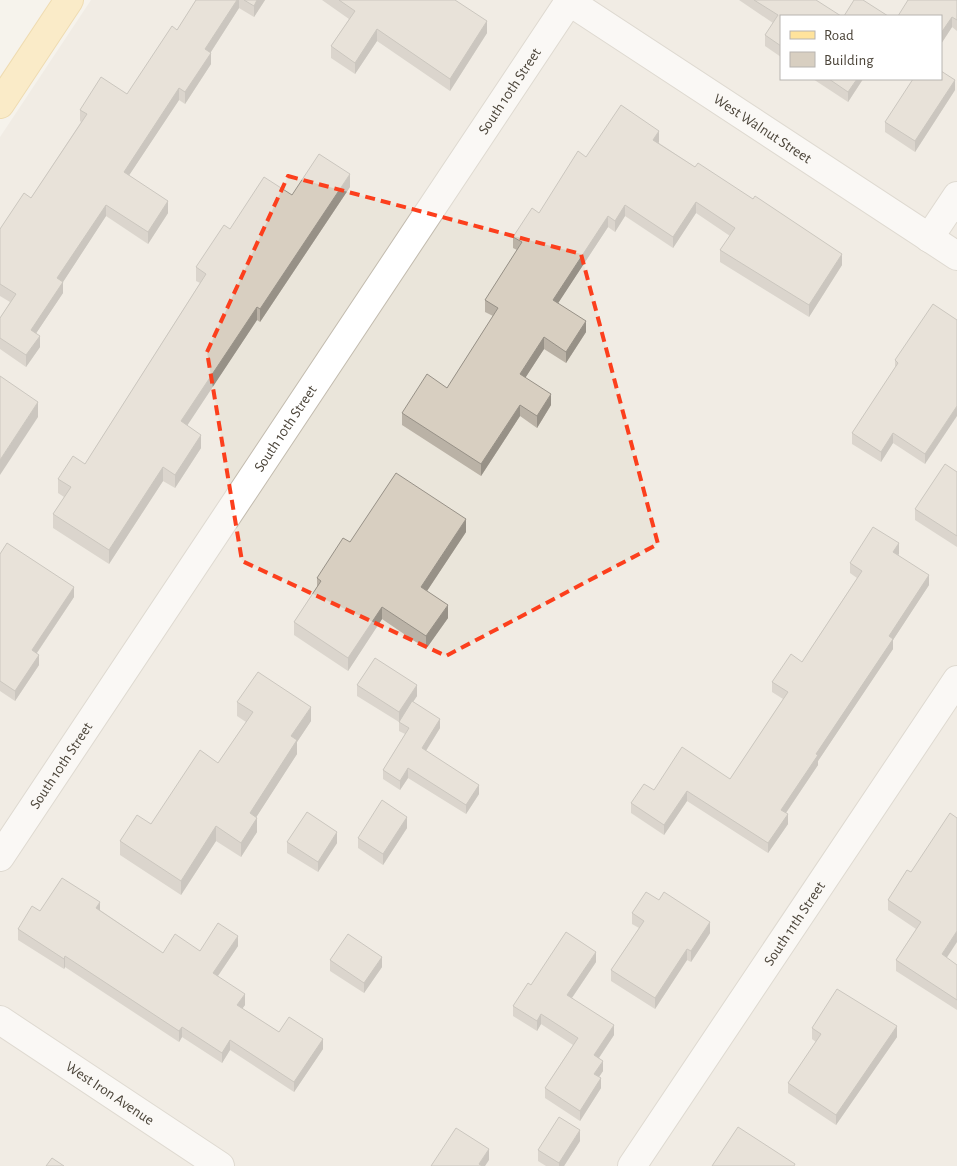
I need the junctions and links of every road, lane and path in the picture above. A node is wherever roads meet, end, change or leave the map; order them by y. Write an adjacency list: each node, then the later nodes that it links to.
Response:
1 (69, 0): 3 (main road)
2 (569, 0): 5 (street, West Walnut Street); 8 (street, South 10th Street)
3 (0, 104)
4 (957, 196): 5 (street)
5 (929, 238): 6 (street, West Walnut Street)
6 (957, 256)
7 (957, 680): 11 (street, South 11th Street)
8 (0, 857)
9 (0, 1020): 10 (street, West Iron Avenue)
10 (220, 1166)
11 (632, 1166)

